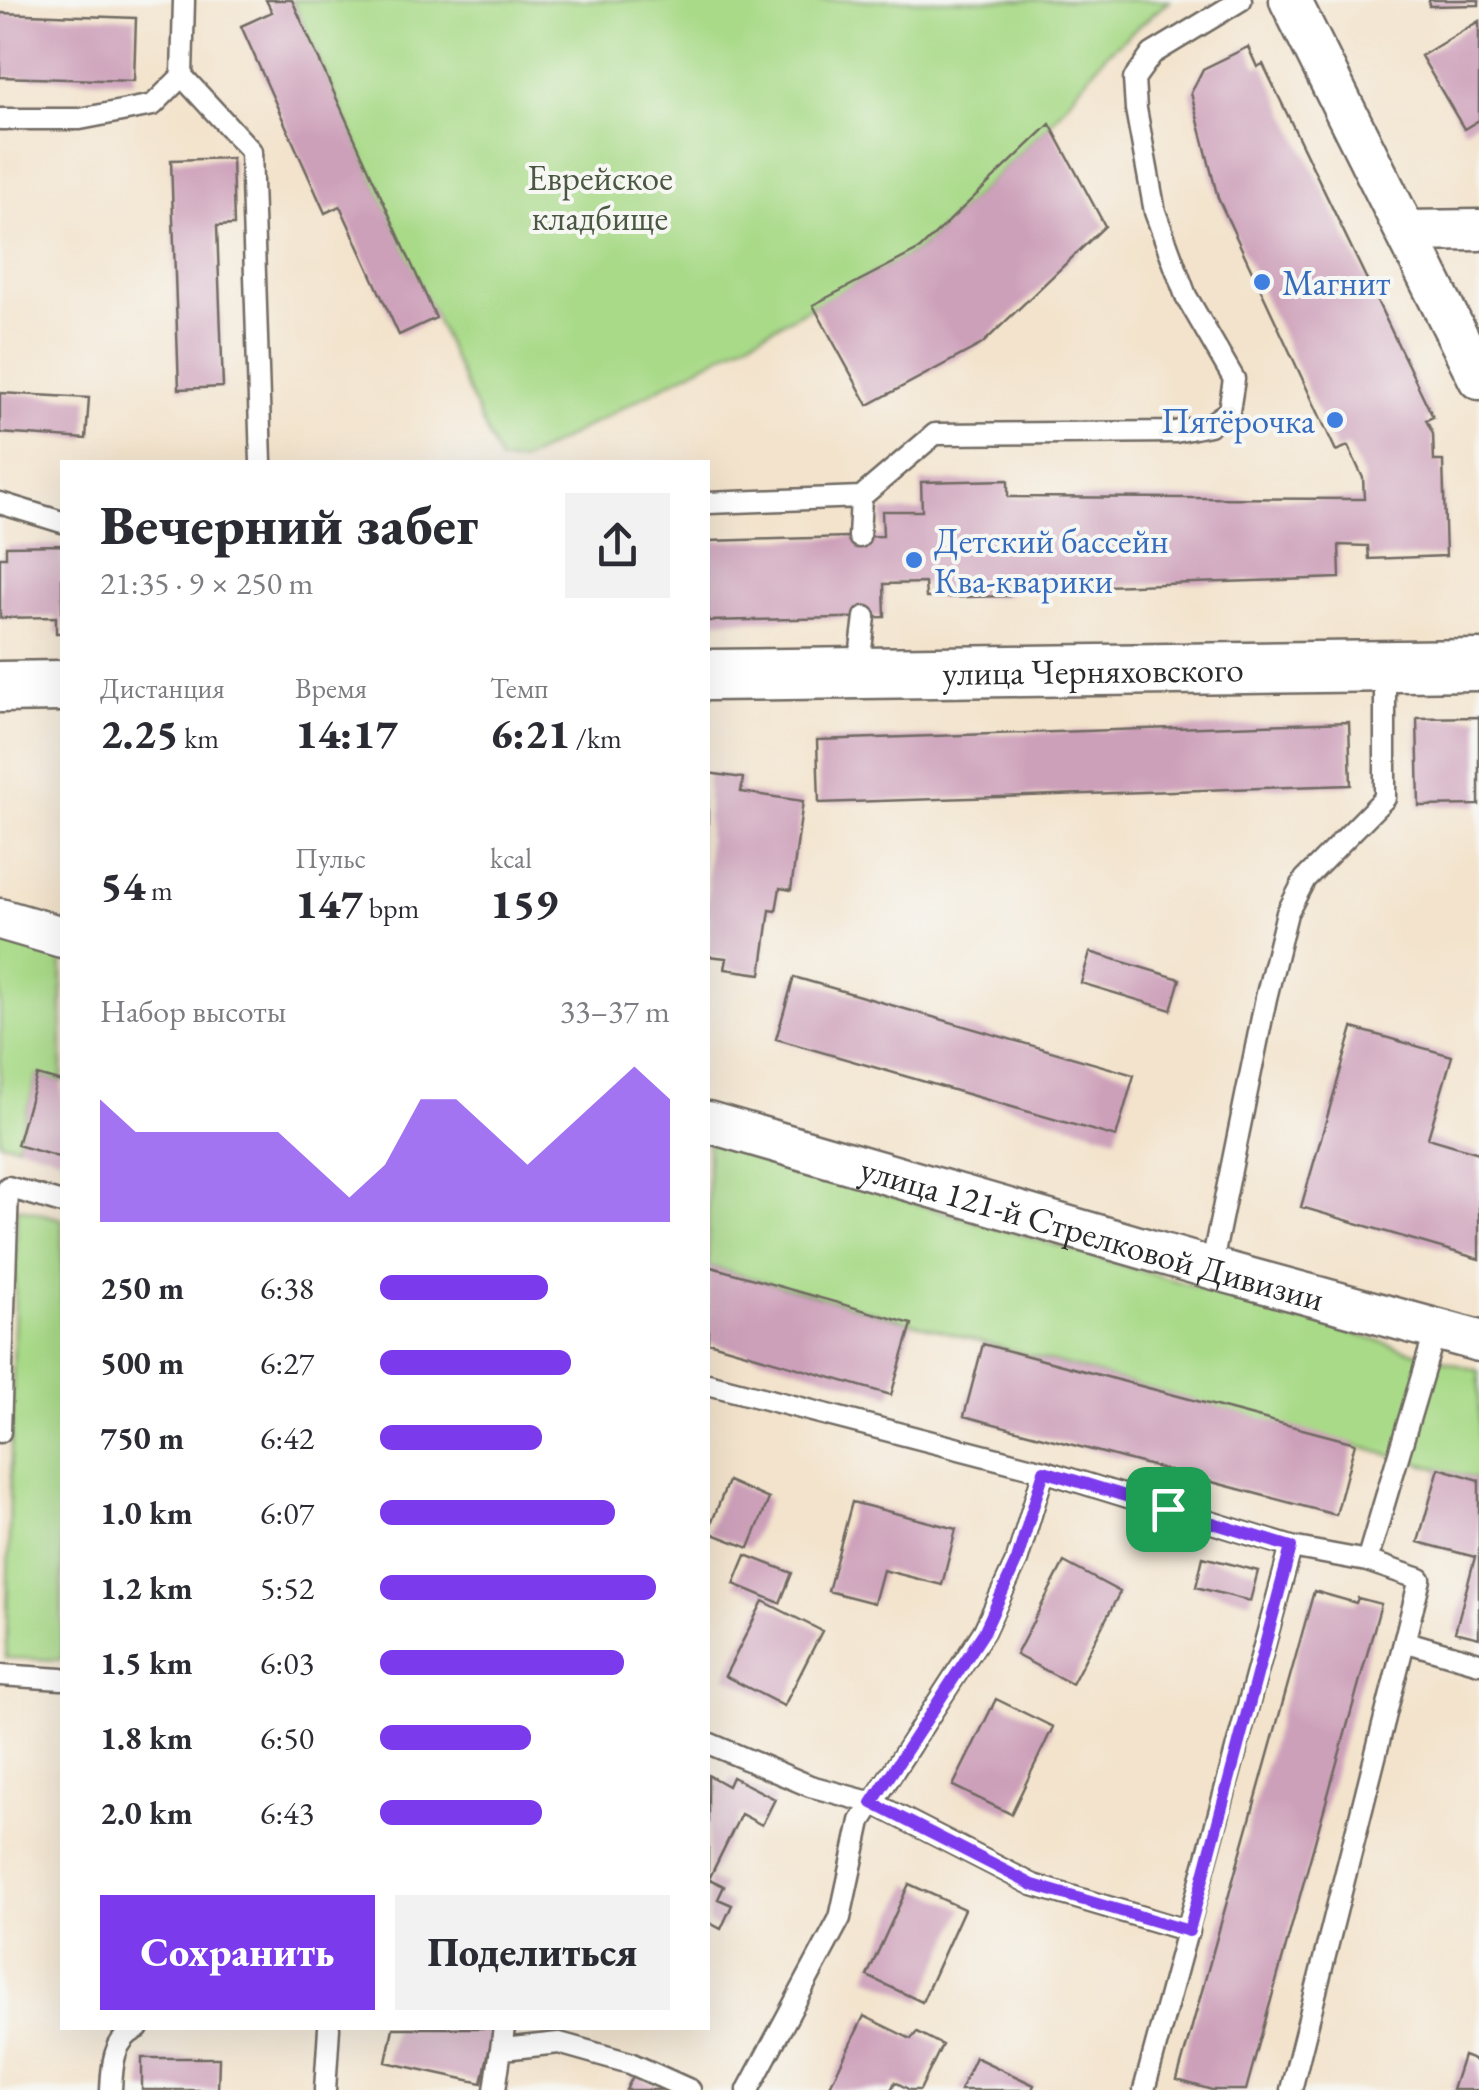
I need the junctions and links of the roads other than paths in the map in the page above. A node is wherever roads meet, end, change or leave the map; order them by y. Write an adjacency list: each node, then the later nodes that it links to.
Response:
1 (184, 0): 4 (lane)
2 (1241, 0): 10 (lane)
3 (1290, 0): 7 (street)
4 (182, 76): 5 (lane); 9 (lane)
5 (0, 119)
6 (1479, 230): 7 (street)
7 (1406, 231): 8 (street)
8 (1479, 379)
9 (261, 460)
10 (861, 497): 11 (lane); 14 (lane)
11 (710, 503)
12 (0, 504): 13 (lane)
13 (60, 521)
14 (860, 537)
15 (865, 617): 18 (lane)
16 (1479, 665): 17 (street, улица Черняховского)
17 (1385, 666): 18 (street, улица Черняховского); 26 (lane)
18 (858, 672): 19 (street, улица Черняховского)
19 (710, 675)
20 (60, 686): 21 (street)
21 (0, 687)
22 (0, 919): 23 (street)
23 (60, 936)
24 (710, 1123): 26 (street, улица 121-й Стрелковой Дивизии)
25 (60, 1203): 30 (lane)
26 (1211, 1268): 27 (street, улица 121-й Стрелковой Дивизии)
27 (1436, 1329): 28 (street, улица 121-й Стрелковой Дивизии); 33 (lane)
28 (1479, 1341)
29 (710, 1385): 31 (lane)
30 (0, 1432)
31 (1044, 1471): 32 (lane); 39 (lane)
32 (1291, 1547): 33 (lane); 40 (lane)
33 (1367, 1561): 34 (lane)
34 (1407, 1642): 35 (lane); 50 (lane)
35 (1479, 1663)
36 (0, 1675): 37 (lane)
37 (60, 1679)
38 (710, 1743): 39 (lane)
39 (872, 1803): 40 (lane); 48 (lane)
40 (1189, 1931): 49 (lane)
41 (133, 2030): 44 (lane)
42 (329, 2030): 45 (lane)
43 (503, 2038): 46 (lane); 47 (lane)
44 (111, 2090)
45 (324, 2090)
46 (495, 2090)
47 (690, 2090)
48 (748, 2090)
49 (1144, 2090)
50 (1291, 2090)

